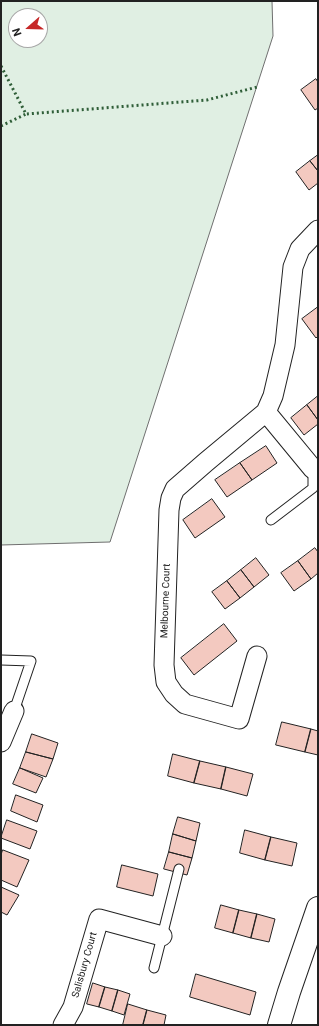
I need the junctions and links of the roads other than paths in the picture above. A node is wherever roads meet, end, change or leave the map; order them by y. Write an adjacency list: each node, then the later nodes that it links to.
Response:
1 (318, 230): 2 (street, Melbourne Court)
2 (266, 412): 3 (street); 5 (street, Melbourne Court)
3 (315, 468): 4 (lane)
4 (271, 520)
5 (257, 656)
6 (1, 660): 7 (lane)
7 (14, 711): 8 (street)
8 (1, 742)
9 (179, 869): 11 (lane)
10 (318, 908): 14 (street)
11 (162, 936): 12 (lane); 13 (street, Salisbury Court)
12 (154, 968)
13 (63, 1025)
14 (279, 1025)

